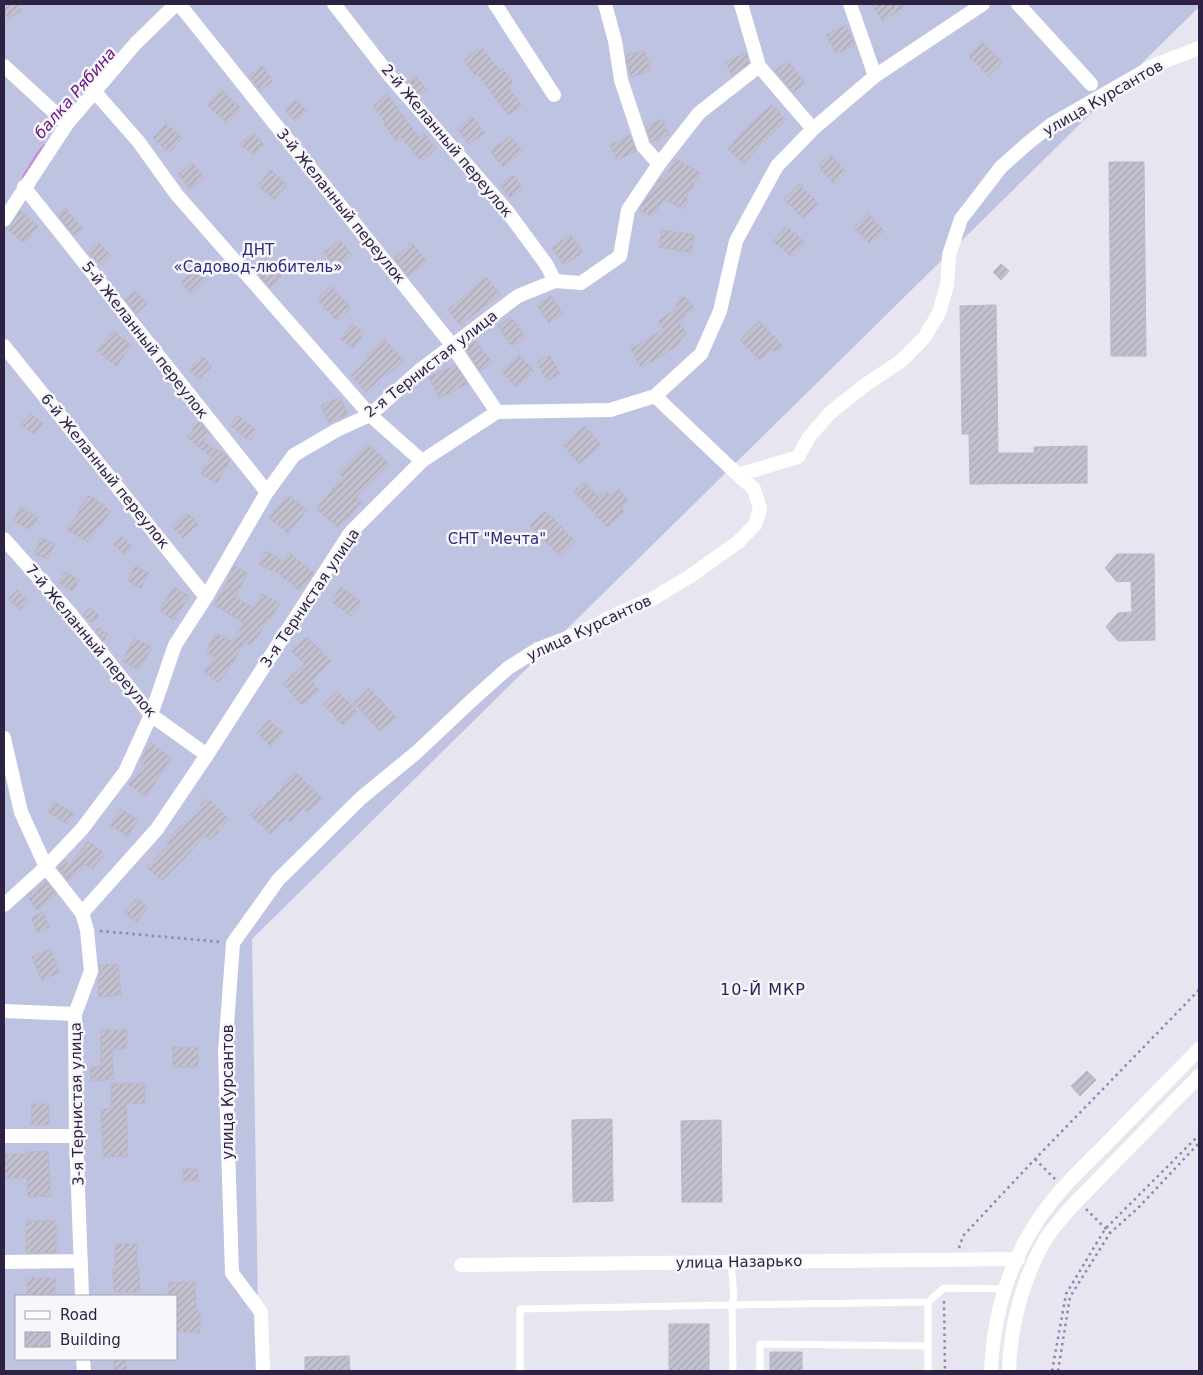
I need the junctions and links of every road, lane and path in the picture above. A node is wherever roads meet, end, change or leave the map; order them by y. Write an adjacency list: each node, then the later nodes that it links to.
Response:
1 (177, 4): 14 (street); 22 (street, 3-й Желанный переулок)
2 (334, 4): 21 (street, 2-й Желанный переулок)
3 (495, 4): 15 (street)
4 (605, 4): 18 (street)
5 (741, 4): 11 (street)
6 (850, 4): 12 (street)
7 (983, 4): 12 (street)
8 (1018, 4): 13 (street)
9 (1199, 48): 28 (street, улица Курсантов)
10 (4, 66): 16 (street)
11 (759, 66): 17 (street); 18 (street, 2-я Тернистая улица)
12 (876, 76): 17 (street)
13 (1091, 84)
14 (94, 91): 16 (street); 26 (street)
15 (554, 95)
16 (67, 124): 19 (street)
17 (813, 128): 24 (street)
18 (659, 164): 21 (street, 2-я Тернистая улица)
19 (24, 187): 20 (street); 29 (street, 5-й Желанный переулок)
20 (4, 220)
21 (555, 281): 22 (street, 2-я Тернистая улица)
22 (452, 345): 25 (street, 3-й Желанный переулок); 26 (street, 2-я Тернистая улица)
23 (4, 346): 31 (street, 6-й Желанный переулок)
24 (655, 396): 25 (street); 28 (street)
25 (497, 412): 27 (street, 3-я Тернистая улица)
26 (370, 415): 27 (street); 29 (street, 2-я Тернистая улица)
27 (422, 461): 34 (street, 3-я Тернистая улица)
28 (738, 475): 39 (street, улица Курсантов)
29 (266, 492): 31 (street, 2-я Тернистая улица)
30 (4, 540): 32 (street, 7-й Желанный переулок)
31 (206, 597): 32 (street, 2-я Тернистая улица)
32 (150, 715): 34 (street, 7-й Желанный переулок); 35 (street, 2-я Тернистая улица)
33 (4, 738): 35 (street)
34 (207, 755): 37 (street, 3-я Тернистая улица)
35 (46, 867): 36 (street, 2-я Тернистая улица); 37 (street)
36 (4, 905)
37 (82, 913): 38 (street, 3-я Тернистая улица)
38 (87, 930): 39 (path); 42 (street, 3-я Тернистая улица)
39 (233, 943): 63 (street, улица Курсантов)
40 (1199, 990): 49 (path)
41 (4, 1011): 42 (street)
42 (75, 1014): 47 (street, 3-я Тернистая улица)
43 (1199, 1049): 53 (street)
44 (1199, 1076): 50 (street)
45 (1199, 1135): 51 (path)
46 (4, 1136): 47 (street)
47 (76, 1136): 54 (street, 3-я Тернистая улица)
48 (1199, 1143): 52 (path)
49 (1035, 1159)
50 (1078, 1200): 51 (path); 69 (street)
51 (1105, 1229): 52 (path); 70 (path)
52 (1110, 1234): 71 (path)
53 (1018, 1258): 56 (street, улица Назарько); 58 (street)
54 (81, 1261): 55 (street); 59 (street, 3-я Тернистая улица)
55 (4, 1262)
56 (731, 1263): 57 (street, улица Назарько); 61 (lane)
57 (460, 1265)
58 (1005, 1289): 60 (lane); 68 (street)
59 (82, 1295)
60 (928, 1302): 61 (lane); 62 (lane)
61 (732, 1305): 64 (lane); 65 (lane)
62 (928, 1346): 66 (lane); 67 (lane)
63 (263, 1371)
64 (520, 1371)
65 (733, 1371)
66 (760, 1371)
67 (928, 1371)
68 (991, 1371)
69 (1009, 1371)
70 (1052, 1371)
71 (1058, 1371)

